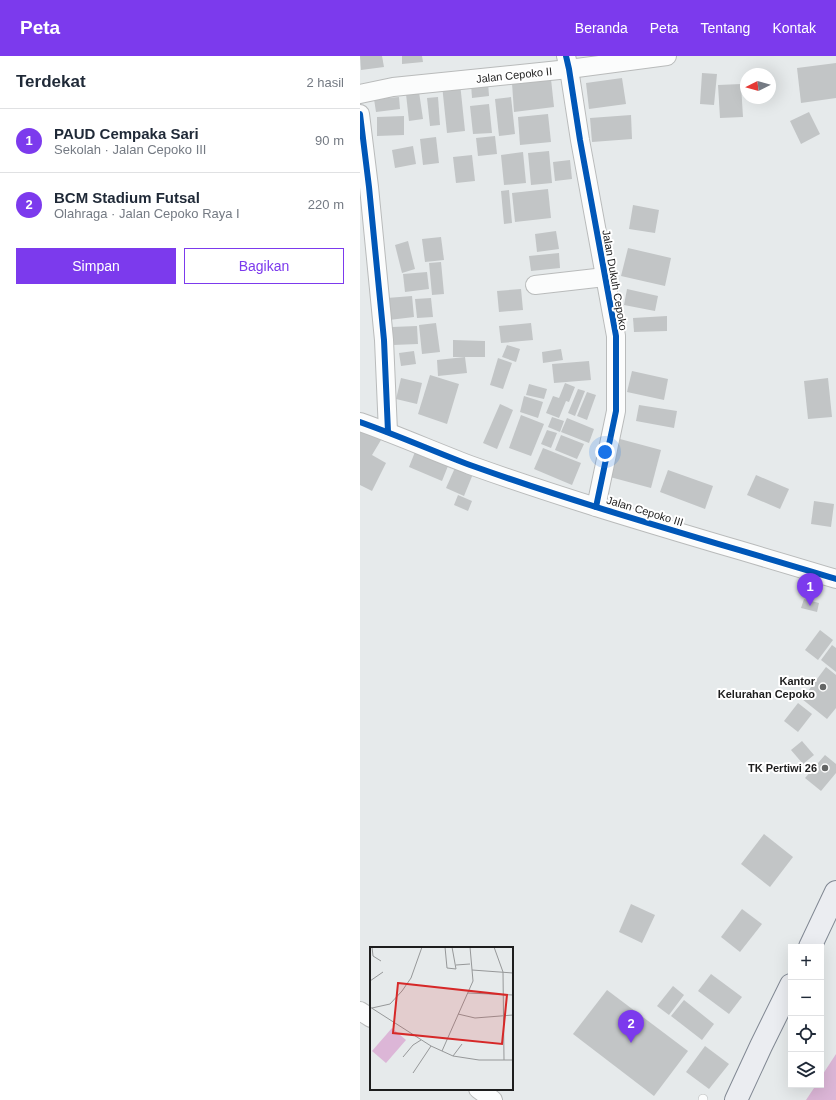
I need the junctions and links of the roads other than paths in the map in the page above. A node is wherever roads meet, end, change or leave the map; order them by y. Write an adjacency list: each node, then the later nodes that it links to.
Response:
1 (667, 56): 2 (street, Jalan Cepoko II)
2 (568, 62): 3 (street, Jalan Cepoko II); 5 (street, Jalan Dukuh Cepoko)
3 (360, 94)
4 (360, 114): 8 (street)
5 (605, 277): 6 (street); 9 (street, Jalan Dukuh Cepoko)
6 (535, 285)
7 (360, 422): 8 (street, Jalan Cepoko III)
8 (388, 432): 9 (street, Jalan Cepoko III)
9 (596, 507): 10 (street, Jalan Cepoko III)
10 (836, 579)
11 (836, 892): 12 (main road)
12 (811, 944)
13 (788, 991): 18 (main road)
14 (360, 1011): 15 (street)
15 (370, 1017)
16 (479, 1090): 17 (street)
17 (493, 1100)
18 (736, 1100)

